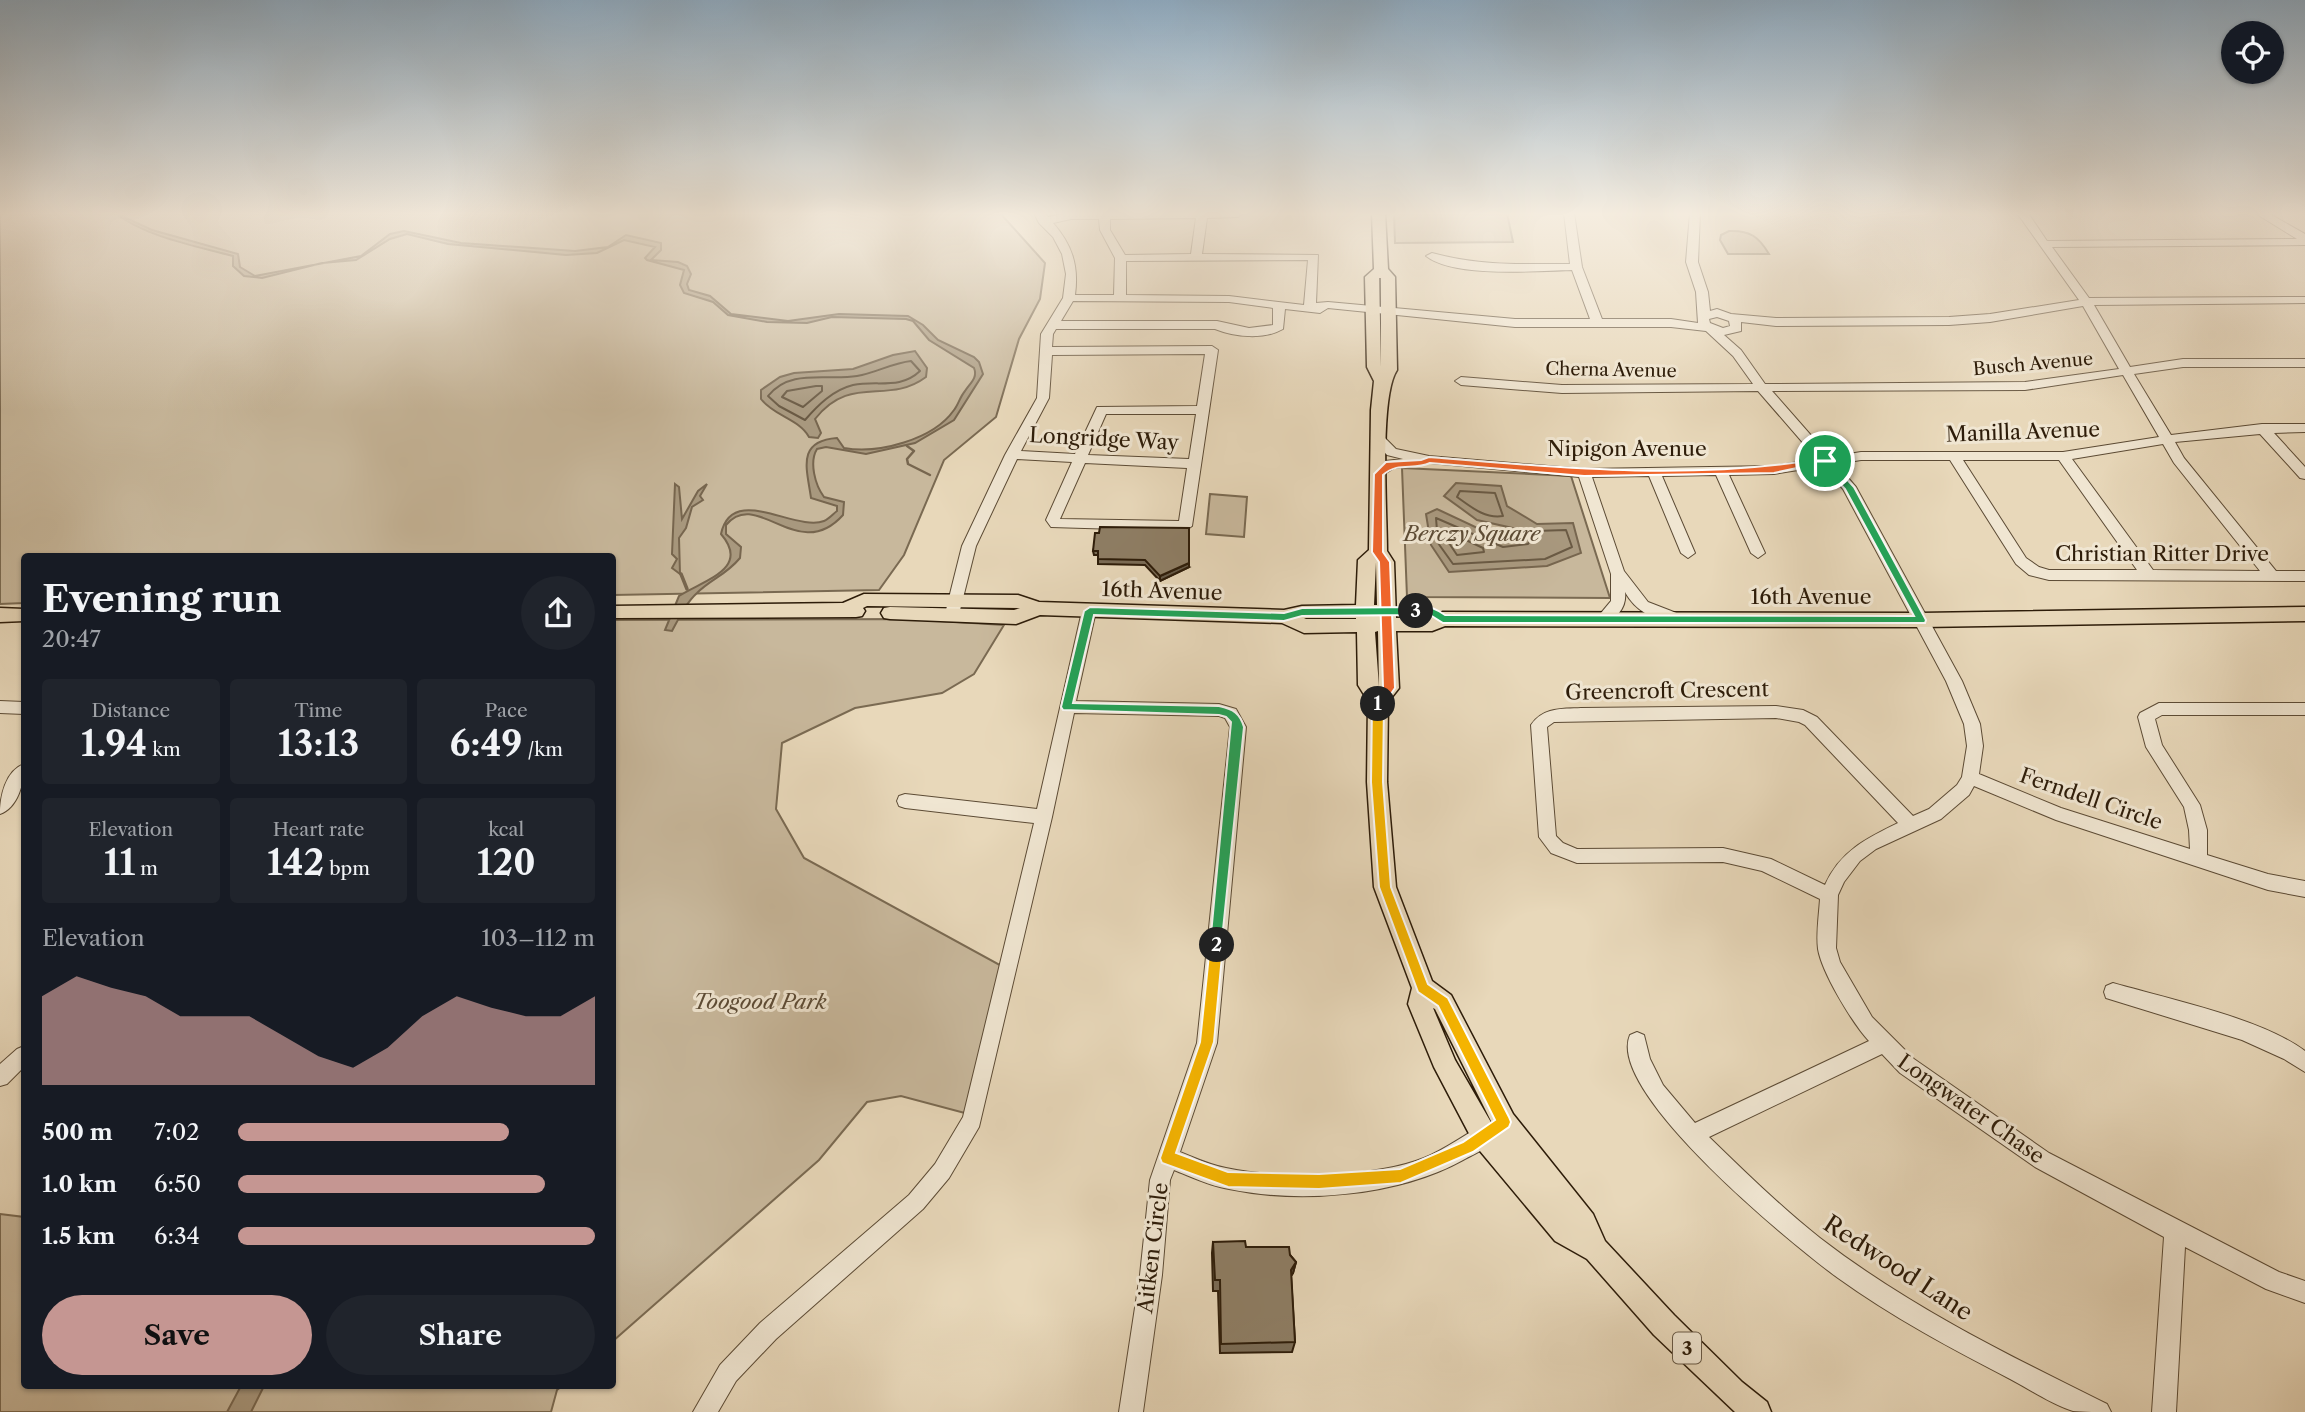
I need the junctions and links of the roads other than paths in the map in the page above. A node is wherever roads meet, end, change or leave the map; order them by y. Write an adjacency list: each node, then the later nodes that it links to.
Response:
1 (1071, 279): 10 (street)
2 (1120, 279): 11 (street)
3 (1312, 279): 16 (street)
4 (1372, 279): 17 (main road, 3)
5 (1388, 279): 18 (main road, 3)
6 (1581, 279): 21 (street)
7 (1698, 279): 9 (street)
8 (2070, 279): 14 (street)
9 (1702, 292): 19 (street); 20 (street)
10 (1069, 298): 11 (street); 22 (street)
11 (1120, 298): 12 (street)
12 (1215, 298): 15 (street); 23 (street)
13 (2305, 300): 14 (street)
14 (2086, 302): 20 (street); 27 (street)
15 (1279, 304): 16 (street); 23 (street)
16 (1310, 307): 17 (street)
17 (1373, 313): 18 (street); 28 (main road, 3)
18 (1390, 314): 21 (street); 28 (main road, 3)
19 (1707, 322): 20 (street); 20 (street); 21 (street); 25 (street)
20 (1732, 322): 25 (street)
21 (1598, 324)
22 (1052, 325): 23 (street); 24 (street)
23 (1217, 325)
24 (1045, 351): 31 (street); 36 (street)
25 (1737, 353): 30 (street)
26 (2305, 363): 27 (street, Busch Avenue)
27 (2127, 372): 30 (street, Busch Avenue); 34 (street)
28 (1382, 381): 35 (main road, 3)
29 (1461, 381): 30 (street, Cherna Avenue)
30 (1762, 388): 41 (street)
31 (1202, 410): 39 (street); 42 (street)
32 (2262, 428): 33 (street, Manilla Avenue); 34 (street, Manilla Avenue); 47 (street)
33 (2305, 428)
34 (2168, 439): 38 (street, Manilla Avenue); 53 (street)
35 (1379, 440): 40 (street, Nipigon Avenue); 46 (main road, 3)
36 (1012, 455): 39 (street, Longridge Way); 55 (street)
37 (1954, 456): 38 (street, Manilla Avenue); 41 (street, Manilla Avenue); 52 (street, Christian Ritter Drive)
38 (2063, 456): 52 (street)
39 (1079, 458): 42 (street, Longridge Way); 42 (street)
40 (1429, 460): 45 (street, Nipigon Avenue); 46 (street, Nipigon Avenue)
41 (1825, 461): 43 (street, Nipigon Avenue); 65 (street)
42 (1194, 464)
43 (1720, 470): 44 (street, Nipigon Avenue); 50 (street)
44 (1653, 471): 45 (street, Nipigon Avenue); 49 (street)
45 (1584, 473): 51 (street)
46 (1378, 474): 48 (main road, 3)
47 (2305, 475)
48 (1378, 552): 61 (main road, 3); 62 (main road, 3)
49 (1688, 553)
50 (1758, 553)
51 (1618, 575): 63 (street); 64 (street)
52 (2149, 576): 53 (street, Christian Ritter Drive)
53 (2272, 576): 54 (street, Christian Ritter Drive)
54 (2305, 576)
55 (954, 607): 56 (main road, 16th Avenue); 57 (main road, 16th Avenue)
56 (1090, 611): 62 (main road, 16th Avenue); 68 (street)
57 (616, 612)
58 (2305, 614): 65 (main road, 16th Avenue)
59 (0, 615): 60 (main road)
60 (21, 615)
61 (1388, 617): 62 (main road, 16th Avenue); 63 (main road, 16th Avenue); 66 (main road, 3)
62 (1365, 618): 66 (main road, 3)
63 (1603, 619): 64 (main road, 16th Avenue)
64 (1679, 620): 65 (main road, 16th Avenue)
65 (1921, 620): 72 (street)
66 (1378, 700): 86 (main road, 3)
67 (0, 707): 69 (street)
68 (1067, 707): 75 (street); 88 (street, Aitken Circle)
69 (21, 708)
70 (2305, 709): 77 (street, Ferndell Circle)
71 (21, 776): 74 (street)
72 (1970, 777): 76 (street, Longwater Chase); 77 (street, Ferndell Circle)
73 (905, 801): 75 (street)
74 (0, 807)
75 (1044, 817): 91 (street)
76 (1911, 825): 79 (street, Longwater Chase); 79 (street, Greencroft Crescent)
77 (2199, 860): 78 (street, Ferndell Circle)
78 (2305, 889)
79 (1829, 895): 82 (street, Longwater Chase)
80 (2113, 992): 84 (street)
81 (1637, 1041): 87 (street, Redwood Lane)
82 (1882, 1044): 87 (street); 89 (street, Longwater Chase)
83 (21, 1058): 85 (street)
84 (2305, 1063)
85 (0, 1077)
86 (1494, 1129): 88 (street); 93 (main road, 3)
87 (1692, 1135): 94 (street, Redwood Lane)
88 (1168, 1158): 92 (street, Aitken Circle)
89 (2175, 1231): 90 (street, Longwater Chase); 95 (street)
90 (2305, 1292)
91 (705, 1412)
92 (1131, 1412)
93 (1757, 1412)
94 (2099, 1412)
95 (2164, 1412)

